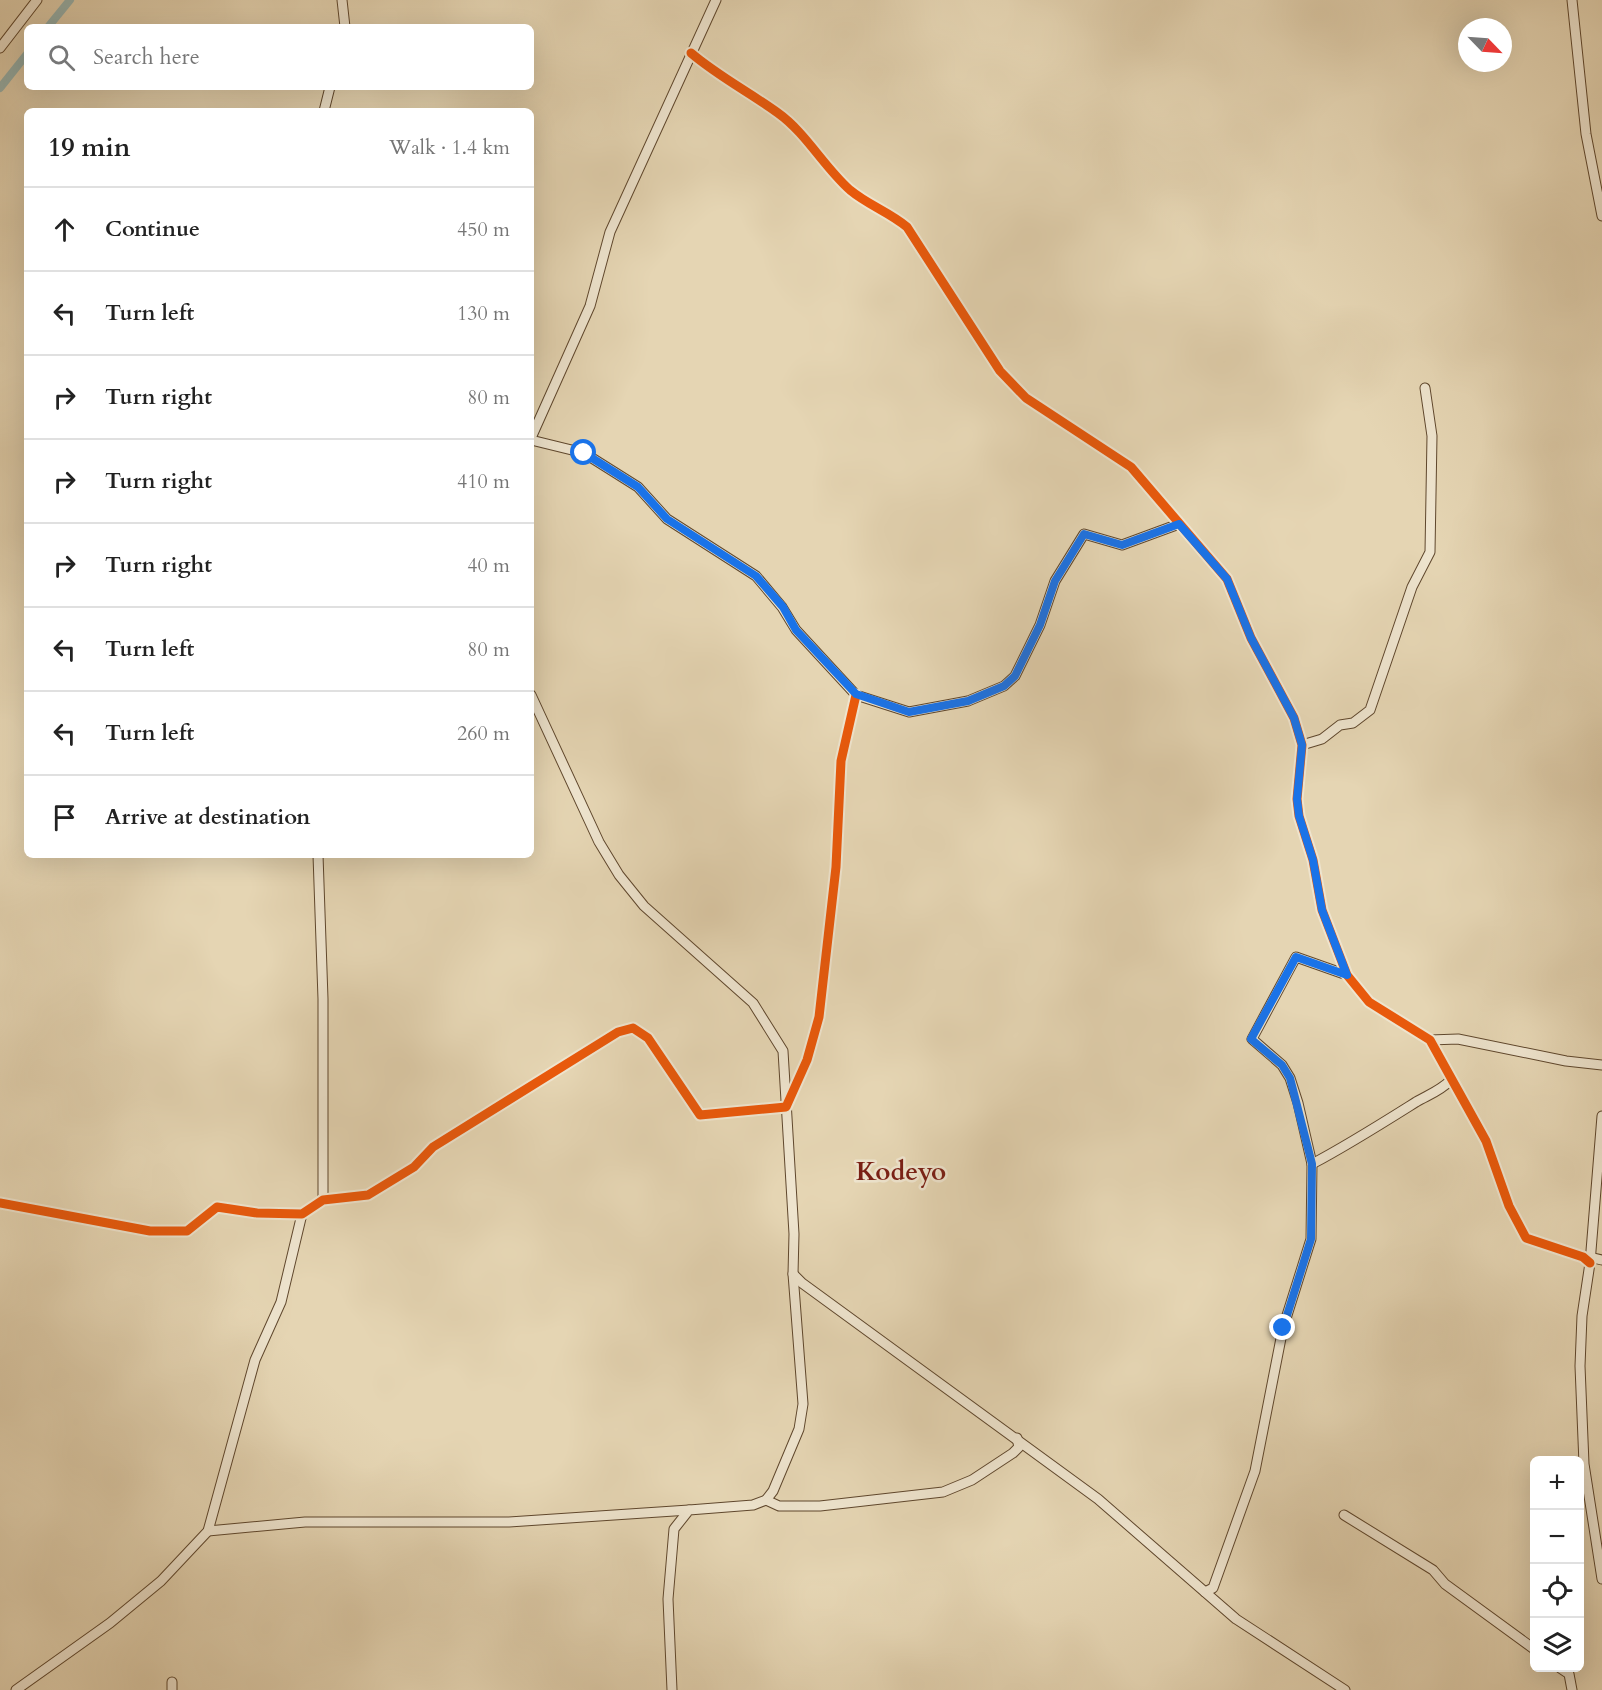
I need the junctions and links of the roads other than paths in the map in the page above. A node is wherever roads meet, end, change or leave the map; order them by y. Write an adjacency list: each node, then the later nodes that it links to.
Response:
1 (37, 0): 6 (street)
2 (342, 0): 5 (street)
3 (716, 0): 7 (street)
4 (1572, 0): 10 (street)
5 (345, 24)
6 (0, 48)
7 (691, 53): 12 (street); 14 (street)
8 (329, 90): 9 (street)
9 (325, 108)
10 (1602, 216)
11 (1425, 388): 17 (street)
12 (534, 432)
13 (534, 440): 15 (street)
14 (1179, 524): 15 (street); 17 (street)
15 (856, 694): 23 (street)
16 (534, 701): 23 (street)
17 (1302, 745): 19 (street)
18 (318, 858): 26 (street)
19 (1347, 975): 20 (street); 25 (street)
20 (1430, 1040): 21 (street); 22 (street)
21 (1602, 1065)
22 (1450, 1080): 25 (street); 29 (street)
23 (786, 1107): 26 (street); 31 (street)
24 (1602, 1116): 29 (street)
25 (1312, 1164): 38 (street)
26 (323, 1200): 28 (street)
27 (0, 1203): 28 (street)
28 (302, 1214): 36 (street)
29 (1589, 1260): 30 (street); 37 (street)
30 (1602, 1260)
31 (793, 1274): 32 (street); 33 (street)
32 (1017, 1438): 33 (street); 38 (street)
33 (766, 1500): 34 (street)
34 (689, 1510): 36 (street); 42 (street)
35 (1344, 1515): 39 (street)
36 (208, 1532): 41 (street)
37 (1602, 1579)
38 (1205, 1592): 43 (street)
39 (1530, 1646)
40 (1566, 1672): 44 (street)
41 (16, 1690)
42 (672, 1690)
43 (1345, 1690)
44 (1572, 1690)

